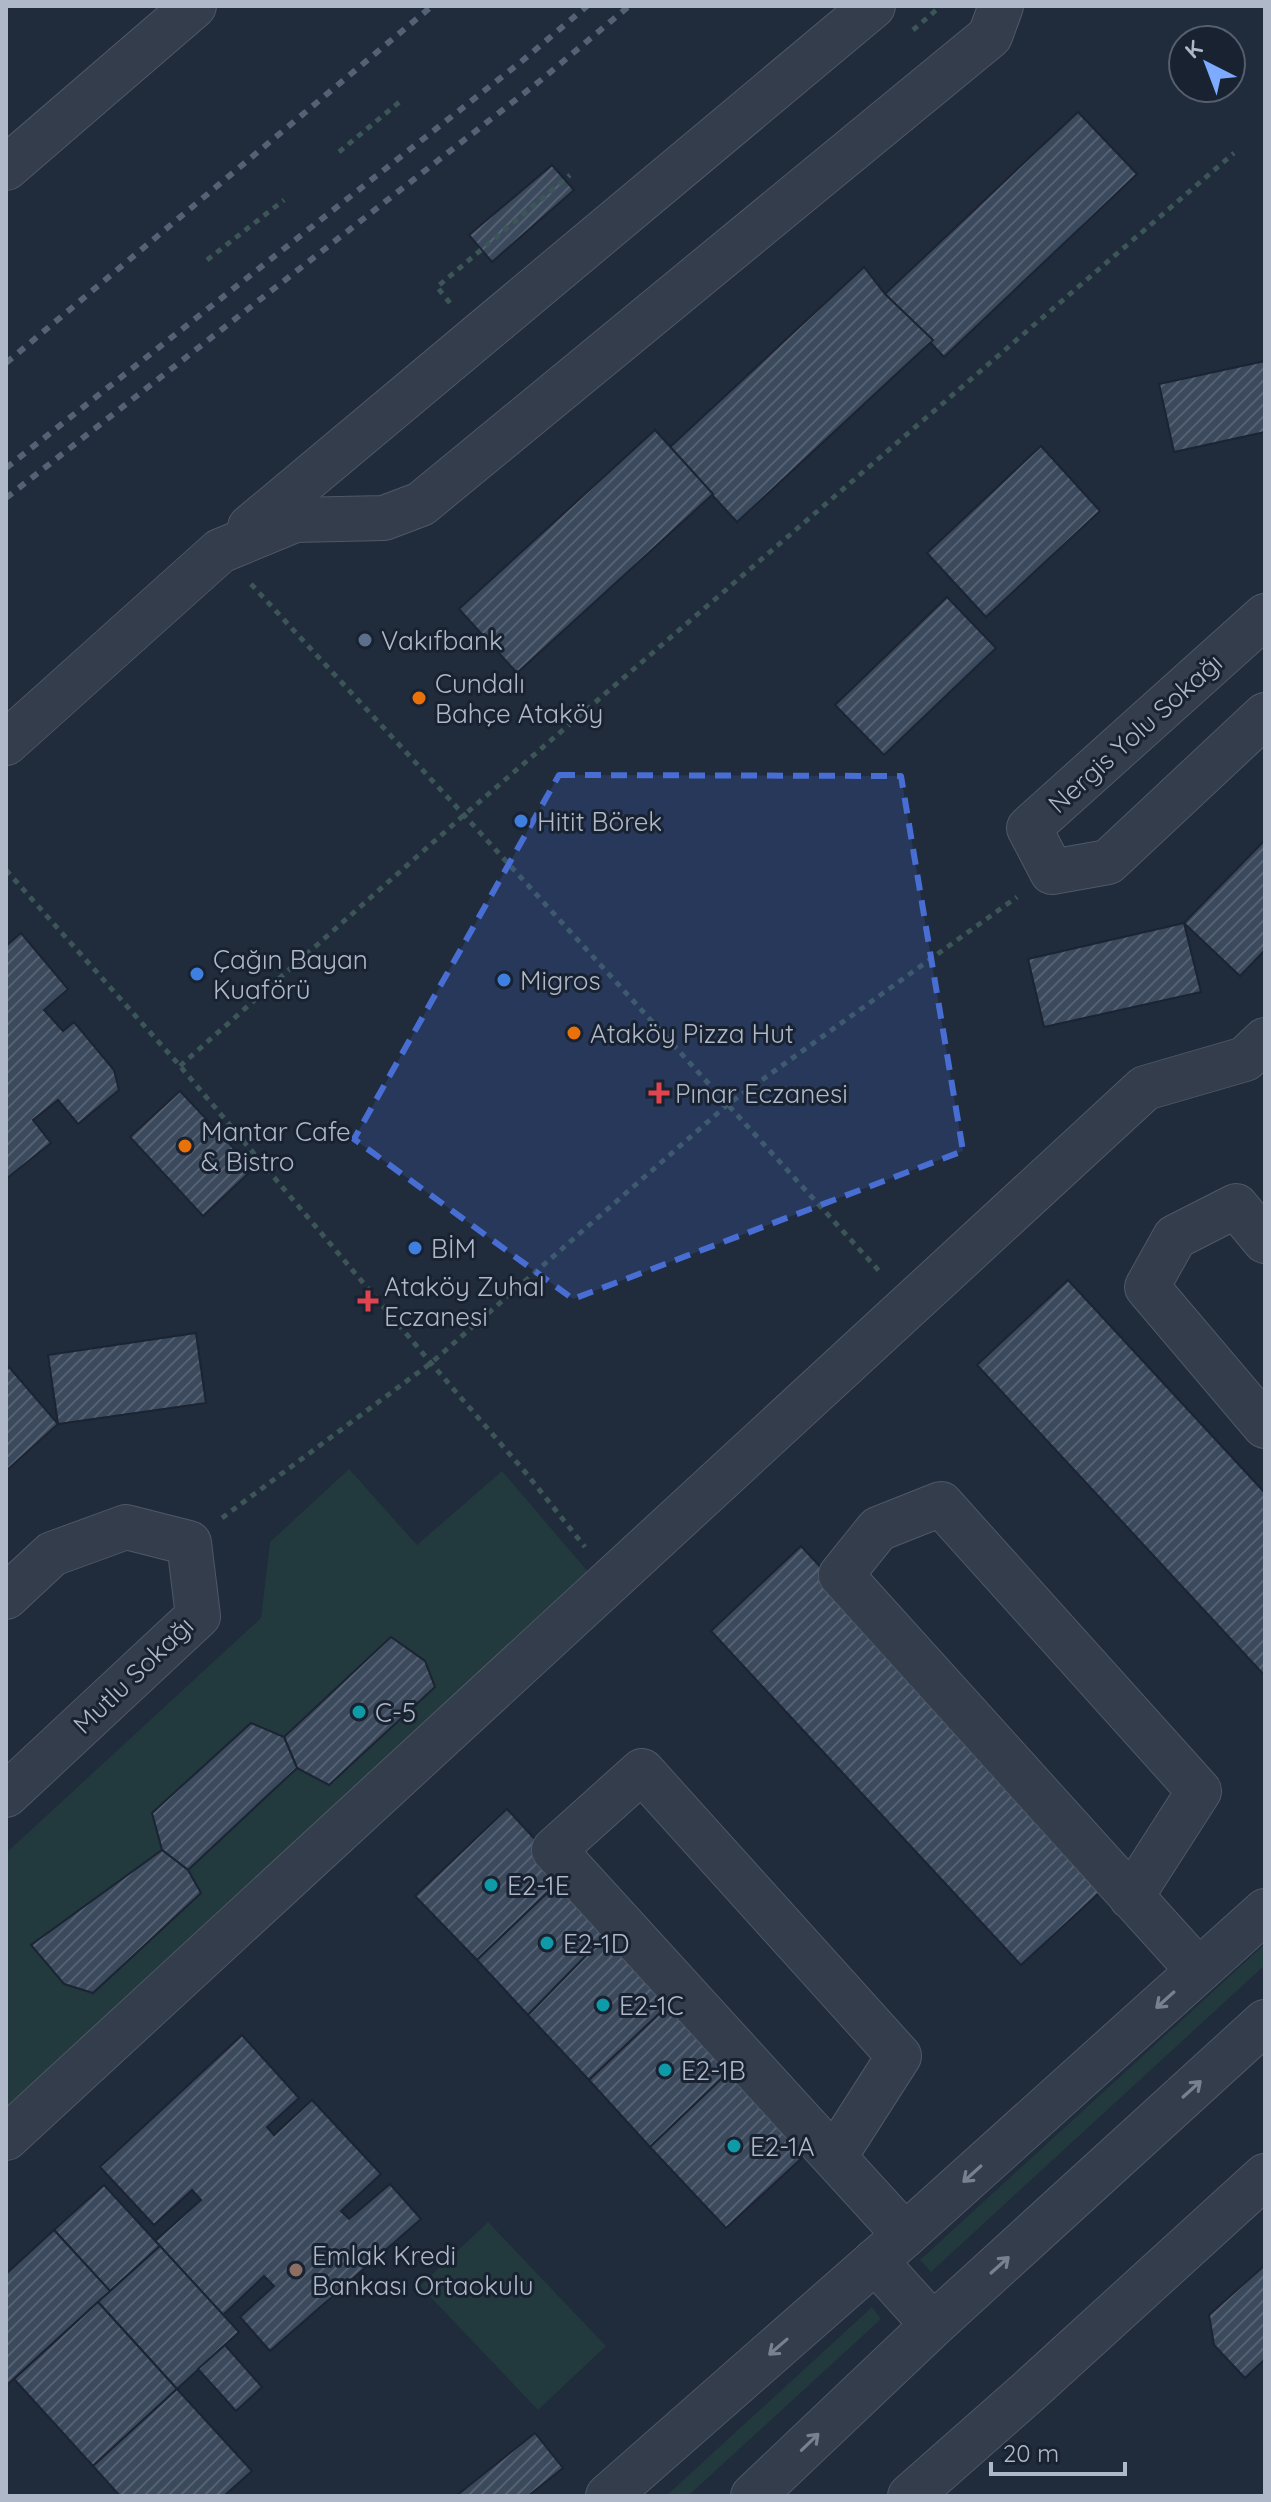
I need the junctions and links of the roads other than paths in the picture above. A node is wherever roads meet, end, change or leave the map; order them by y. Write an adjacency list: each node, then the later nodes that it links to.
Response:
1 (194, 6): 4 (street)
2 (873, 6): 5 (street)
3 (1001, 6): 5 (street)
4 (9, 159)
5 (220, 551): 8 (street)
6 (1265, 616): 7 (street, Nergis Yolu Sokağı)
7 (1265, 715)
8 (6, 743)
9 (1265, 1040): 18 (street)
10 (1265, 1241): 11 (street)
11 (1265, 1426)
12 (6, 1597): 13 (street, Mutlu Sokağı)
13 (6, 1795)
14 (1131, 1897): 14 (street); 16 (street)
15 (1265, 1911): 16 (street)
16 (1198, 1970): 21 (street, one-way to 21)
17 (1265, 2022): 22 (street, one-way to 17)
18 (6, 2138)
19 (835, 2156): 19 (street); 21 (street)
20 (1265, 2176): 25 (street)
21 (890, 2248): 22 (street); 23 (street, one-way to 23)
22 (933, 2325): 24 (street, one-way to 22)
23 (608, 2496)
24 (753, 2496)
25 (910, 2496)

